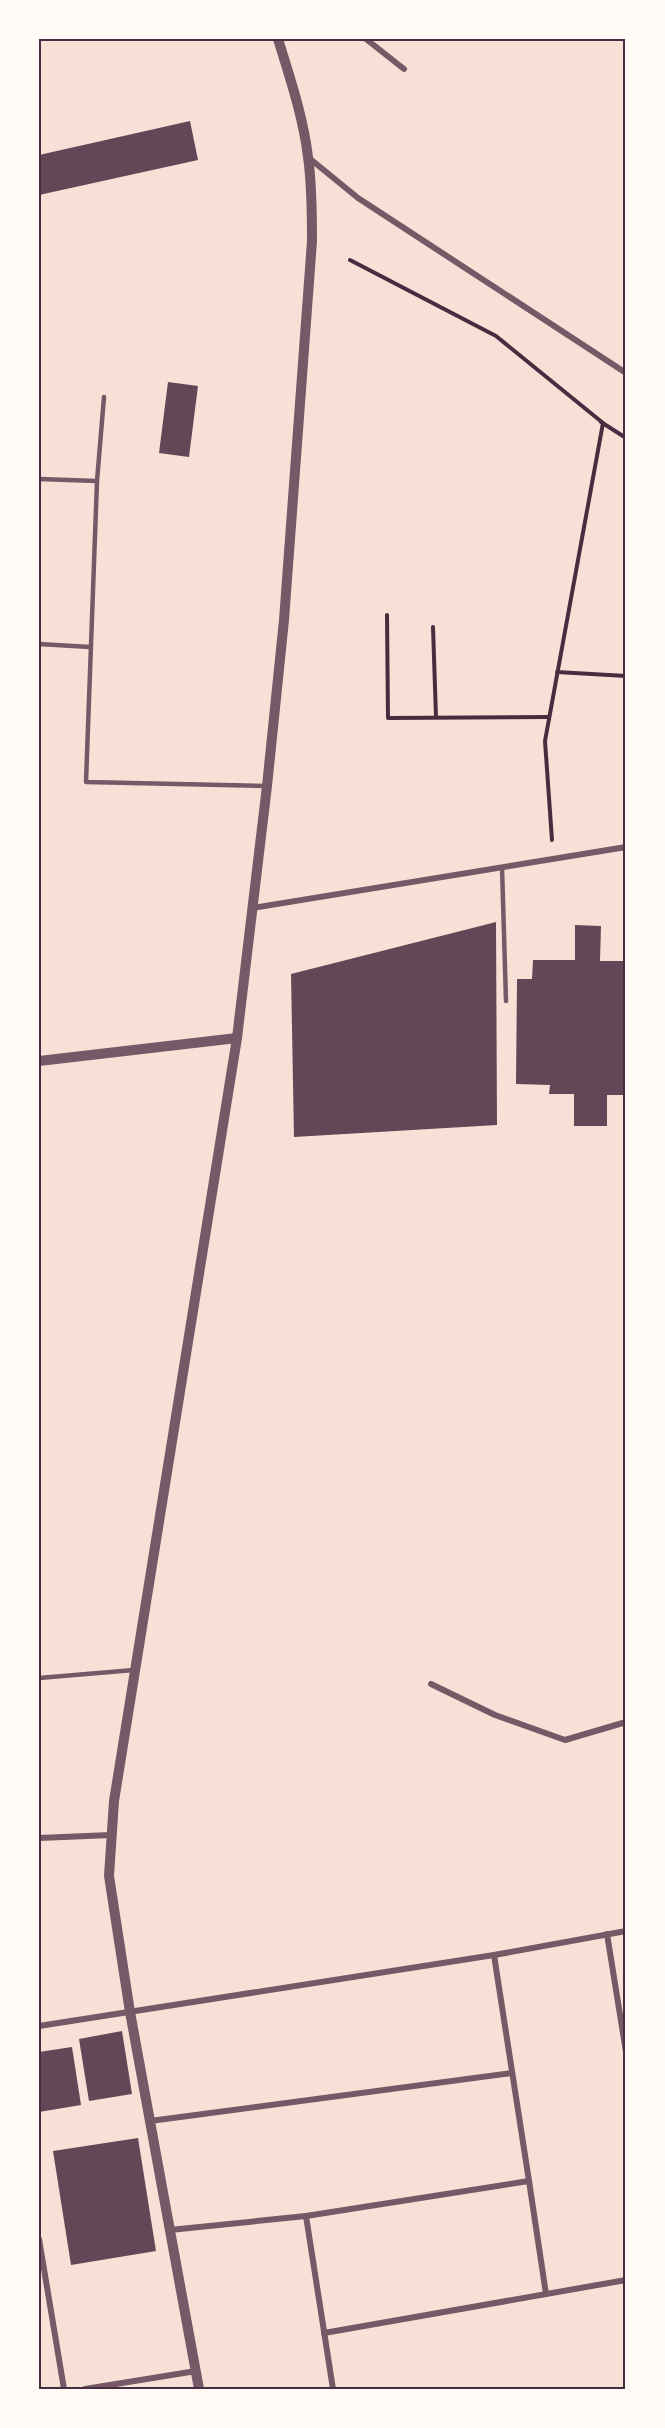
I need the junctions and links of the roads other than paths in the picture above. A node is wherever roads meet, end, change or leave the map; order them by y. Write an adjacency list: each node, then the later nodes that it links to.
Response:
1 (278, 39): 4 (street)
2 (366, 39): 3 (street)
3 (404, 69)
4 (309, 157): 5 (street); 11 (street)
5 (626, 373)
6 (104, 397): 8 (lane)
7 (39, 479): 8 (lane)
8 (97, 481): 10 (lane)
9 (39, 644): 10 (lane)
10 (90, 647): 11 (lane)
11 (267, 786): 14 (street)
12 (626, 846): 13 (street)
13 (502, 867): 14 (street); 15 (lane)
14 (252, 908): 16 (street)
15 (506, 1001)
16 (237, 1038): 17 (street); 18 (street)
17 (39, 1061)
18 (136, 1670): 19 (lane); 22 (street)
19 (39, 1678)
20 (431, 1684): 21 (street)
21 (626, 1722)
22 (111, 1835): 23 (street); 27 (street)
23 (39, 1838)
24 (626, 1931): 25 (street)
25 (607, 1934): 26 (street); 29 (street)
26 (494, 1955): 27 (street); 30 (street)
27 (130, 2012): 28 (street); 31 (street)
28 (39, 2026)
29 (626, 2052)
30 (512, 2073): 31 (street); 32 (street)
31 (150, 2121): 34 (street)
32 (529, 2181): 33 (street); 37 (street)
33 (306, 2216): 34 (street); 38 (street)
34 (170, 2230): 39 (street)
35 (39, 2239): 40 (street)
36 (626, 2280): 37 (street)
37 (546, 2294): 38 (street)
38 (324, 2333): 43 (street)
39 (196, 2371): 41 (street); 42 (street)
40 (64, 2389)
41 (85, 2389)
42 (199, 2389)
43 (333, 2389)

